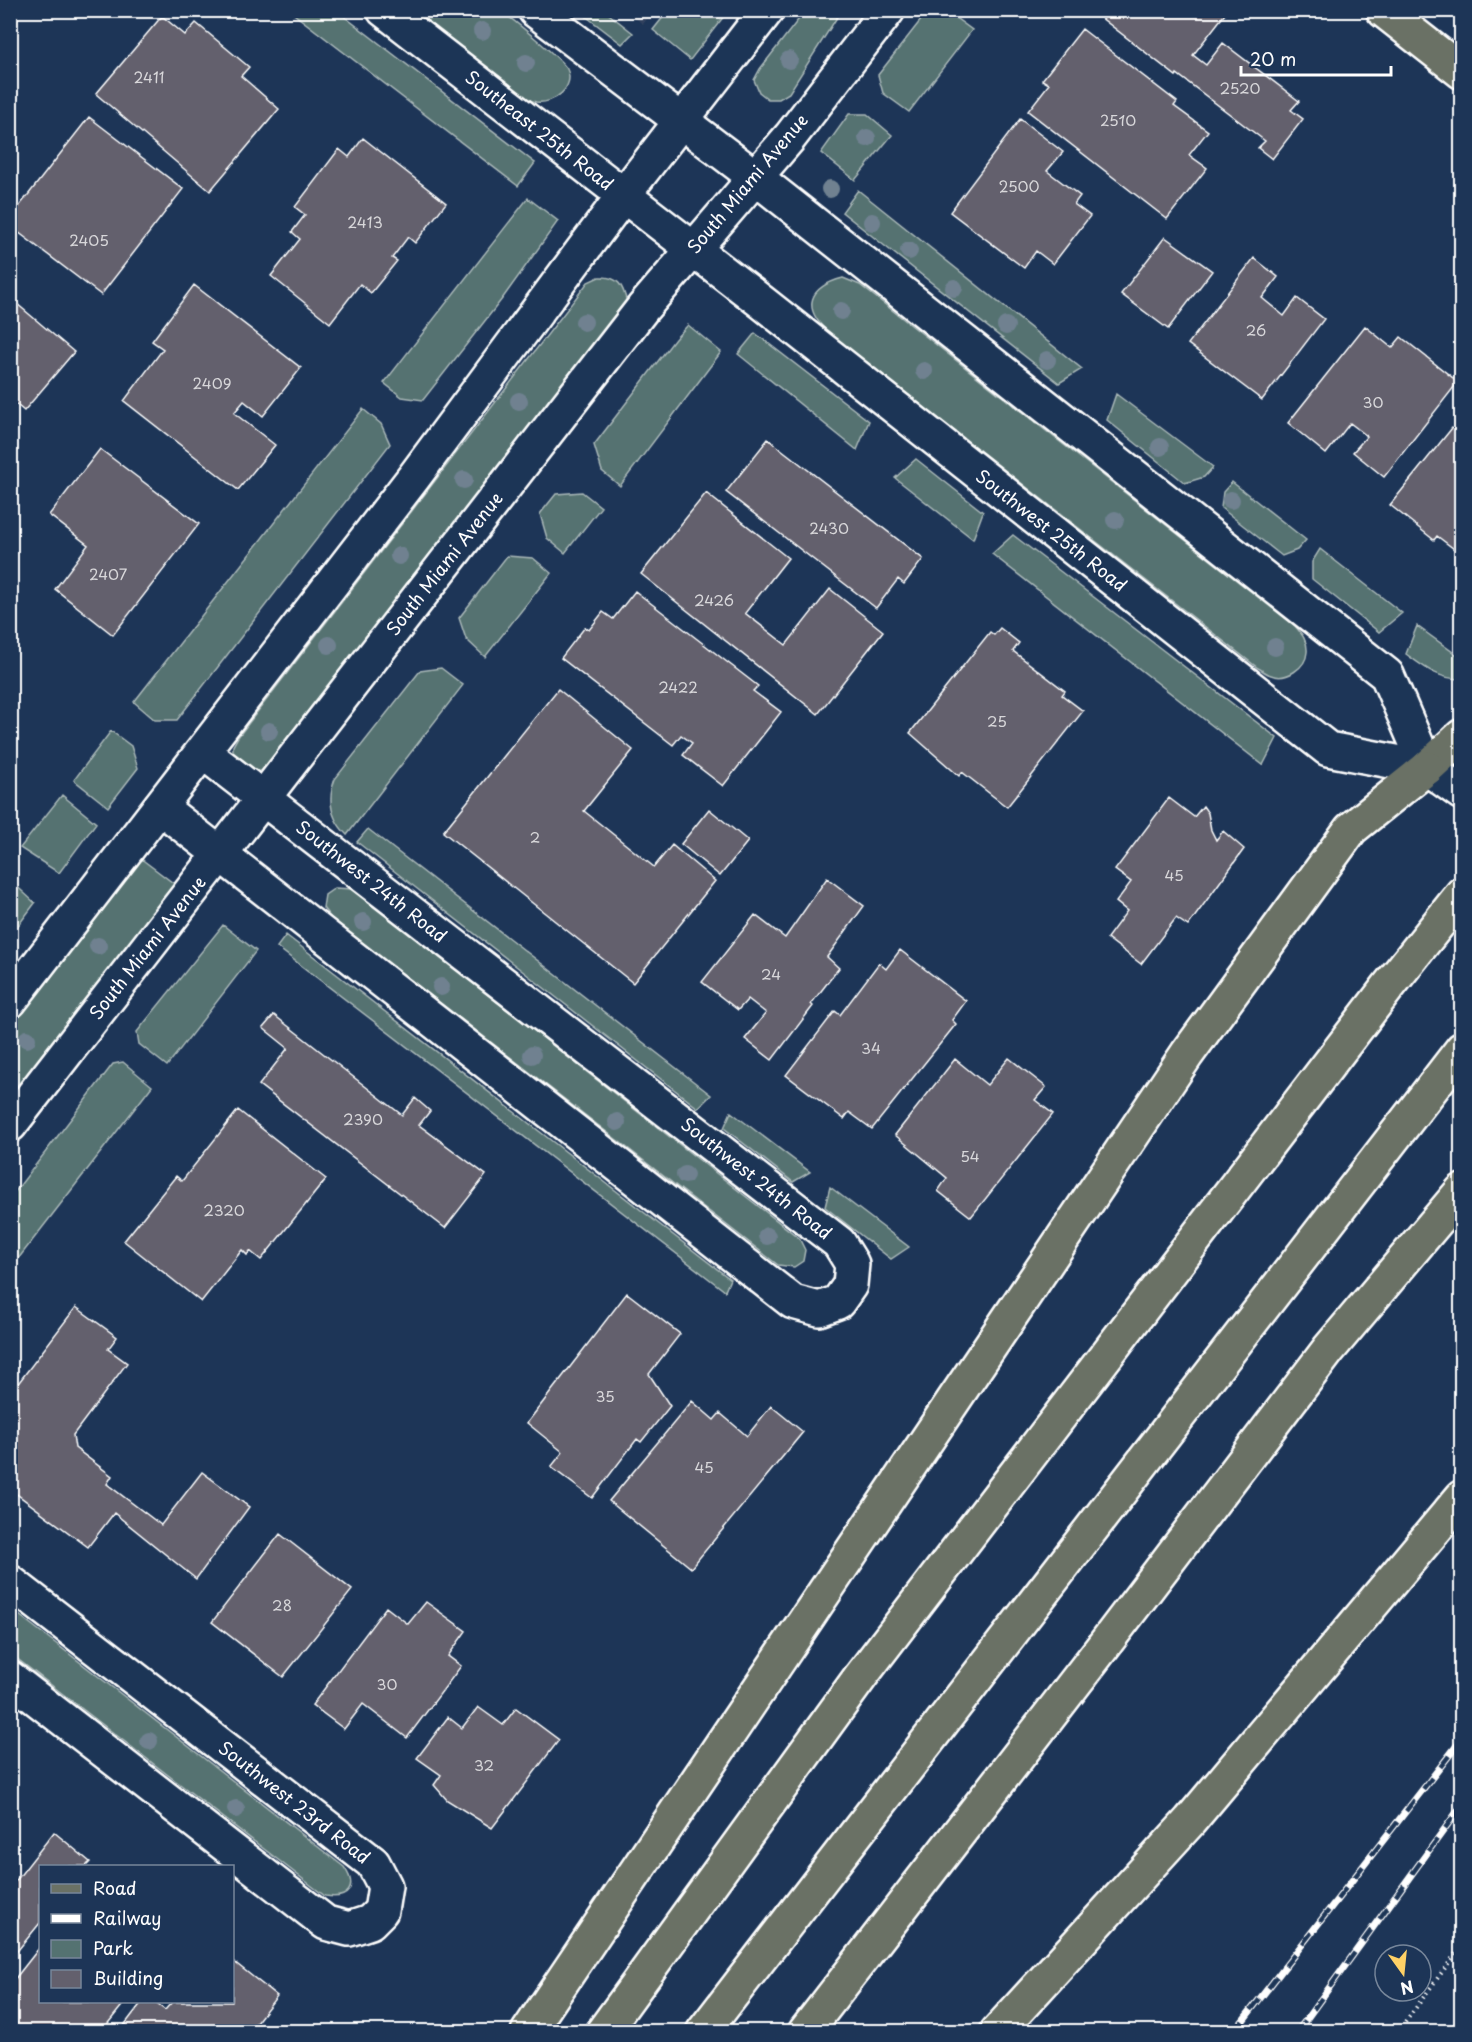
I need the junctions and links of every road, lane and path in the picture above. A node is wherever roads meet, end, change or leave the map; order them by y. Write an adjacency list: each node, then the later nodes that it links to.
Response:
1 (384, 10): 9 (main road, Southeast 25th Road)
2 (535, 10): 7 (main road)
3 (767, 10): 7 (main road)
4 (888, 10): 8 (main road, South Miami Avenue)
5 (1383, 10): 6 (main road)
6 (1461, 72)
7 (681, 122): 8 (main road); 9 (main road)
8 (755, 177): 10 (main road, South Miami Avenue); 13 (main road)
9 (623, 196): 10 (main road, Southeast 25th Road); 12 (main road)
10 (693, 251): 13 (main road, Southwest 25th Road); 15 (main road, South Miami Avenue)
11 (1461, 736): 13 (main road)
12 (203, 752): 15 (main road, Southwest 24th Road); 16 (main road)
13 (1427, 768): 14 (main road, Southwest 25th Road); 27 (main road)
14 (1461, 793)
15 (263, 798): 17 (main road, South Miami Avenue); 17 (main road, Southwest 24th Road)
16 (160, 807): 17 (main road, Southwest 24th Road); 19 (main road)
17 (220, 855): 21 (main road, South Miami Avenue)
18 (1461, 894): 28 (main road)
19 (10, 1001)
20 (1461, 1049): 29 (main road)
21 (10, 1125)
22 (1461, 1191): 30 (main road)
23 (1461, 1497): 31 (main road)
24 (10, 1582): 25 (main road, Southwest 23rd Road)
25 (10, 1678)
26 (1461, 1945): 32 (path)
27 (528, 2031)
28 (603, 2031)
29 (703, 2031)
30 (805, 2031)
31 (997, 2031)
32 (1398, 2031)

